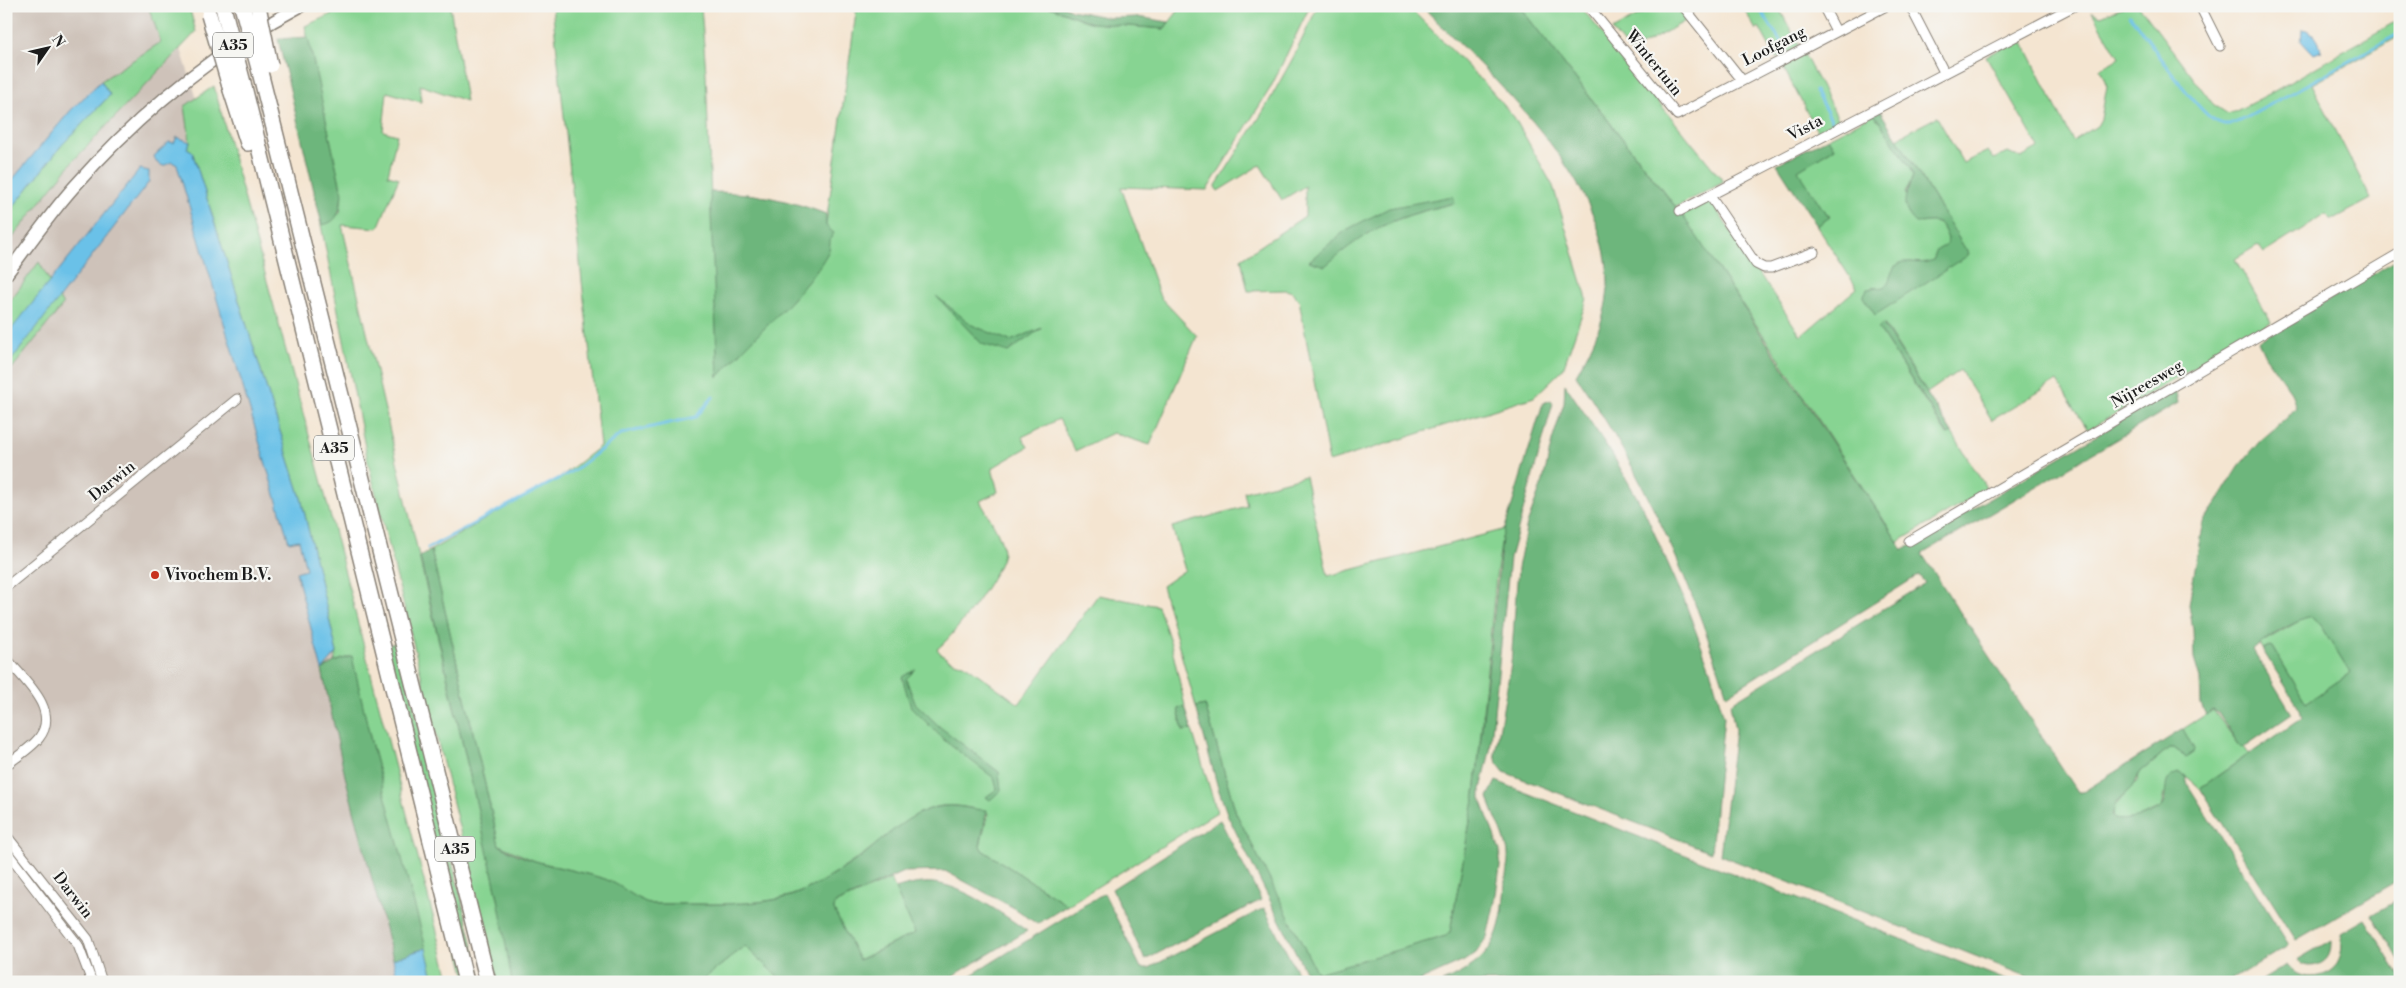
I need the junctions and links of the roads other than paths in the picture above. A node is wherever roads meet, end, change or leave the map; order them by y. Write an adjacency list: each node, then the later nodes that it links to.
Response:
1 (223, 6): 20 (highway, A35, bridge)
2 (242, 6): 17 (highway, A35, bridge)
3 (258, 6): 17 (highway, A35, bridge)
4 (301, 6): 26 (main road)
5 (1588, 6): 21 (street, Wintertuin)
6 (1683, 6): 19 (street)
7 (1823, 6): 15 (street)
8 (1886, 6): 15 (street, Loofgang)
9 (1910, 6): 18 (street)
10 (2074, 6): 18 (street, Vista)
11 (2095, 6): 12 (street)
12 (2106, 6)
13 (2200, 6): 16 (street)
14 (207, 10): 20 (highway, A35, bridge)
15 (1836, 31): 19 (street, Loofgang)
16 (2220, 46)
17 (265, 69): 37 (highway, A35)
18 (1944, 72): 22 (street, Vista)
19 (1742, 80): 21 (street, Loofgang)
20 (237, 87): 36 (highway, A35)
21 (1677, 115)
22 (1710, 196): 23 (street, Vista); 24 (street)
23 (1680, 211)
24 (1814, 252)
25 (2400, 253): 28 (street, Nijreesweg)
26 (6, 275)
27 (238, 399): 29 (street, Darwin)
28 (1909, 541)
29 (6, 587)
30 (6, 658): 31 (street)
31 (6, 765)
32 (6, 835): 35 (street, Darwin)
33 (6, 851): 34 (street, Darwin)
34 (92, 982)
35 (102, 982)
36 (466, 982)
37 (488, 982)

